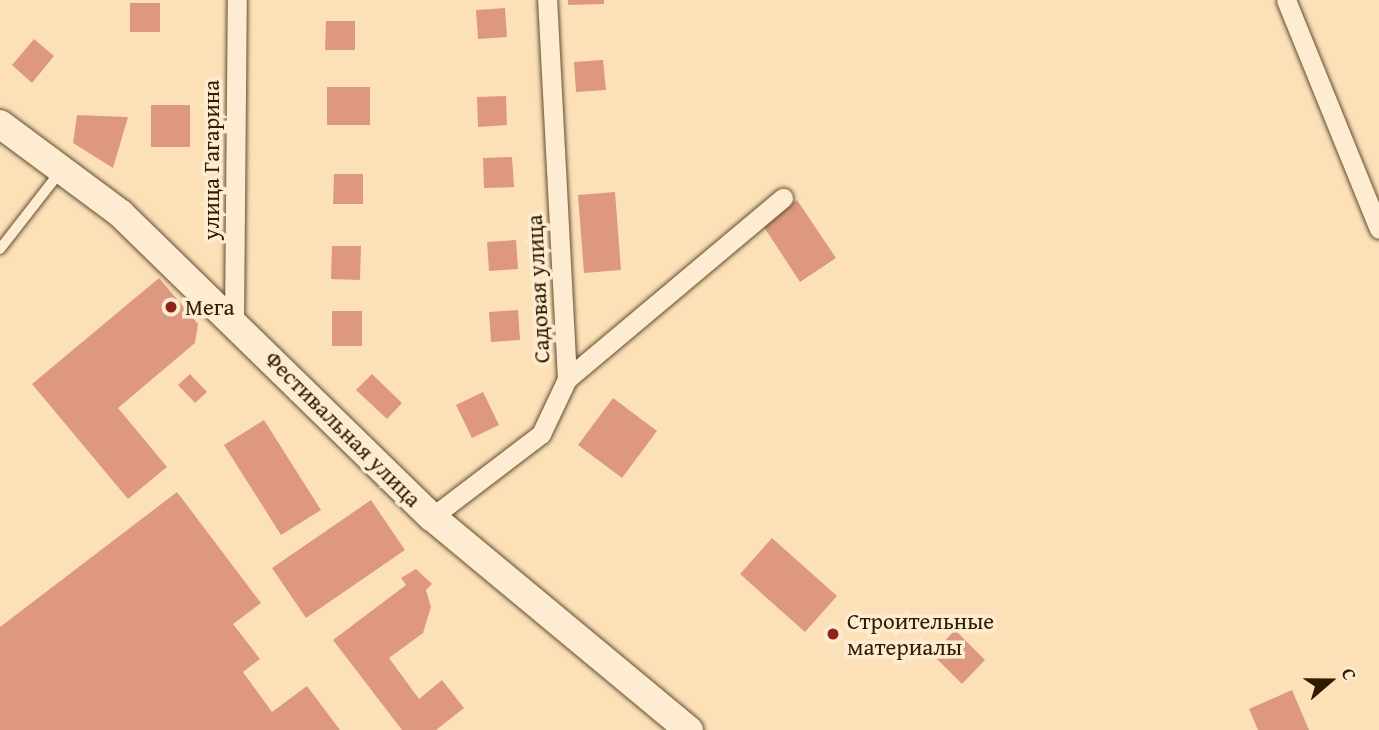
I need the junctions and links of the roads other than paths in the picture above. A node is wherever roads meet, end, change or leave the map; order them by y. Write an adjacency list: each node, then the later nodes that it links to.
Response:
1 (237, 0): 9 (street, улица Гагарина)
2 (547, 0): 10 (street, Садовая улица)
3 (1286, 0): 7 (street)
4 (0, 124): 5 (main road, Фестивальная улица)
5 (62, 170): 8 (lane); 9 (main road, Фестивальная улица)
6 (783, 198): 10 (street)
7 (1379, 229)
8 (0, 249)
9 (234, 321): 11 (main road, Фестивальная улица)
10 (567, 379): 11 (street, Садовая улица)
11 (432, 517): 12 (main road, Фестивальная улица)
12 (686, 729)

